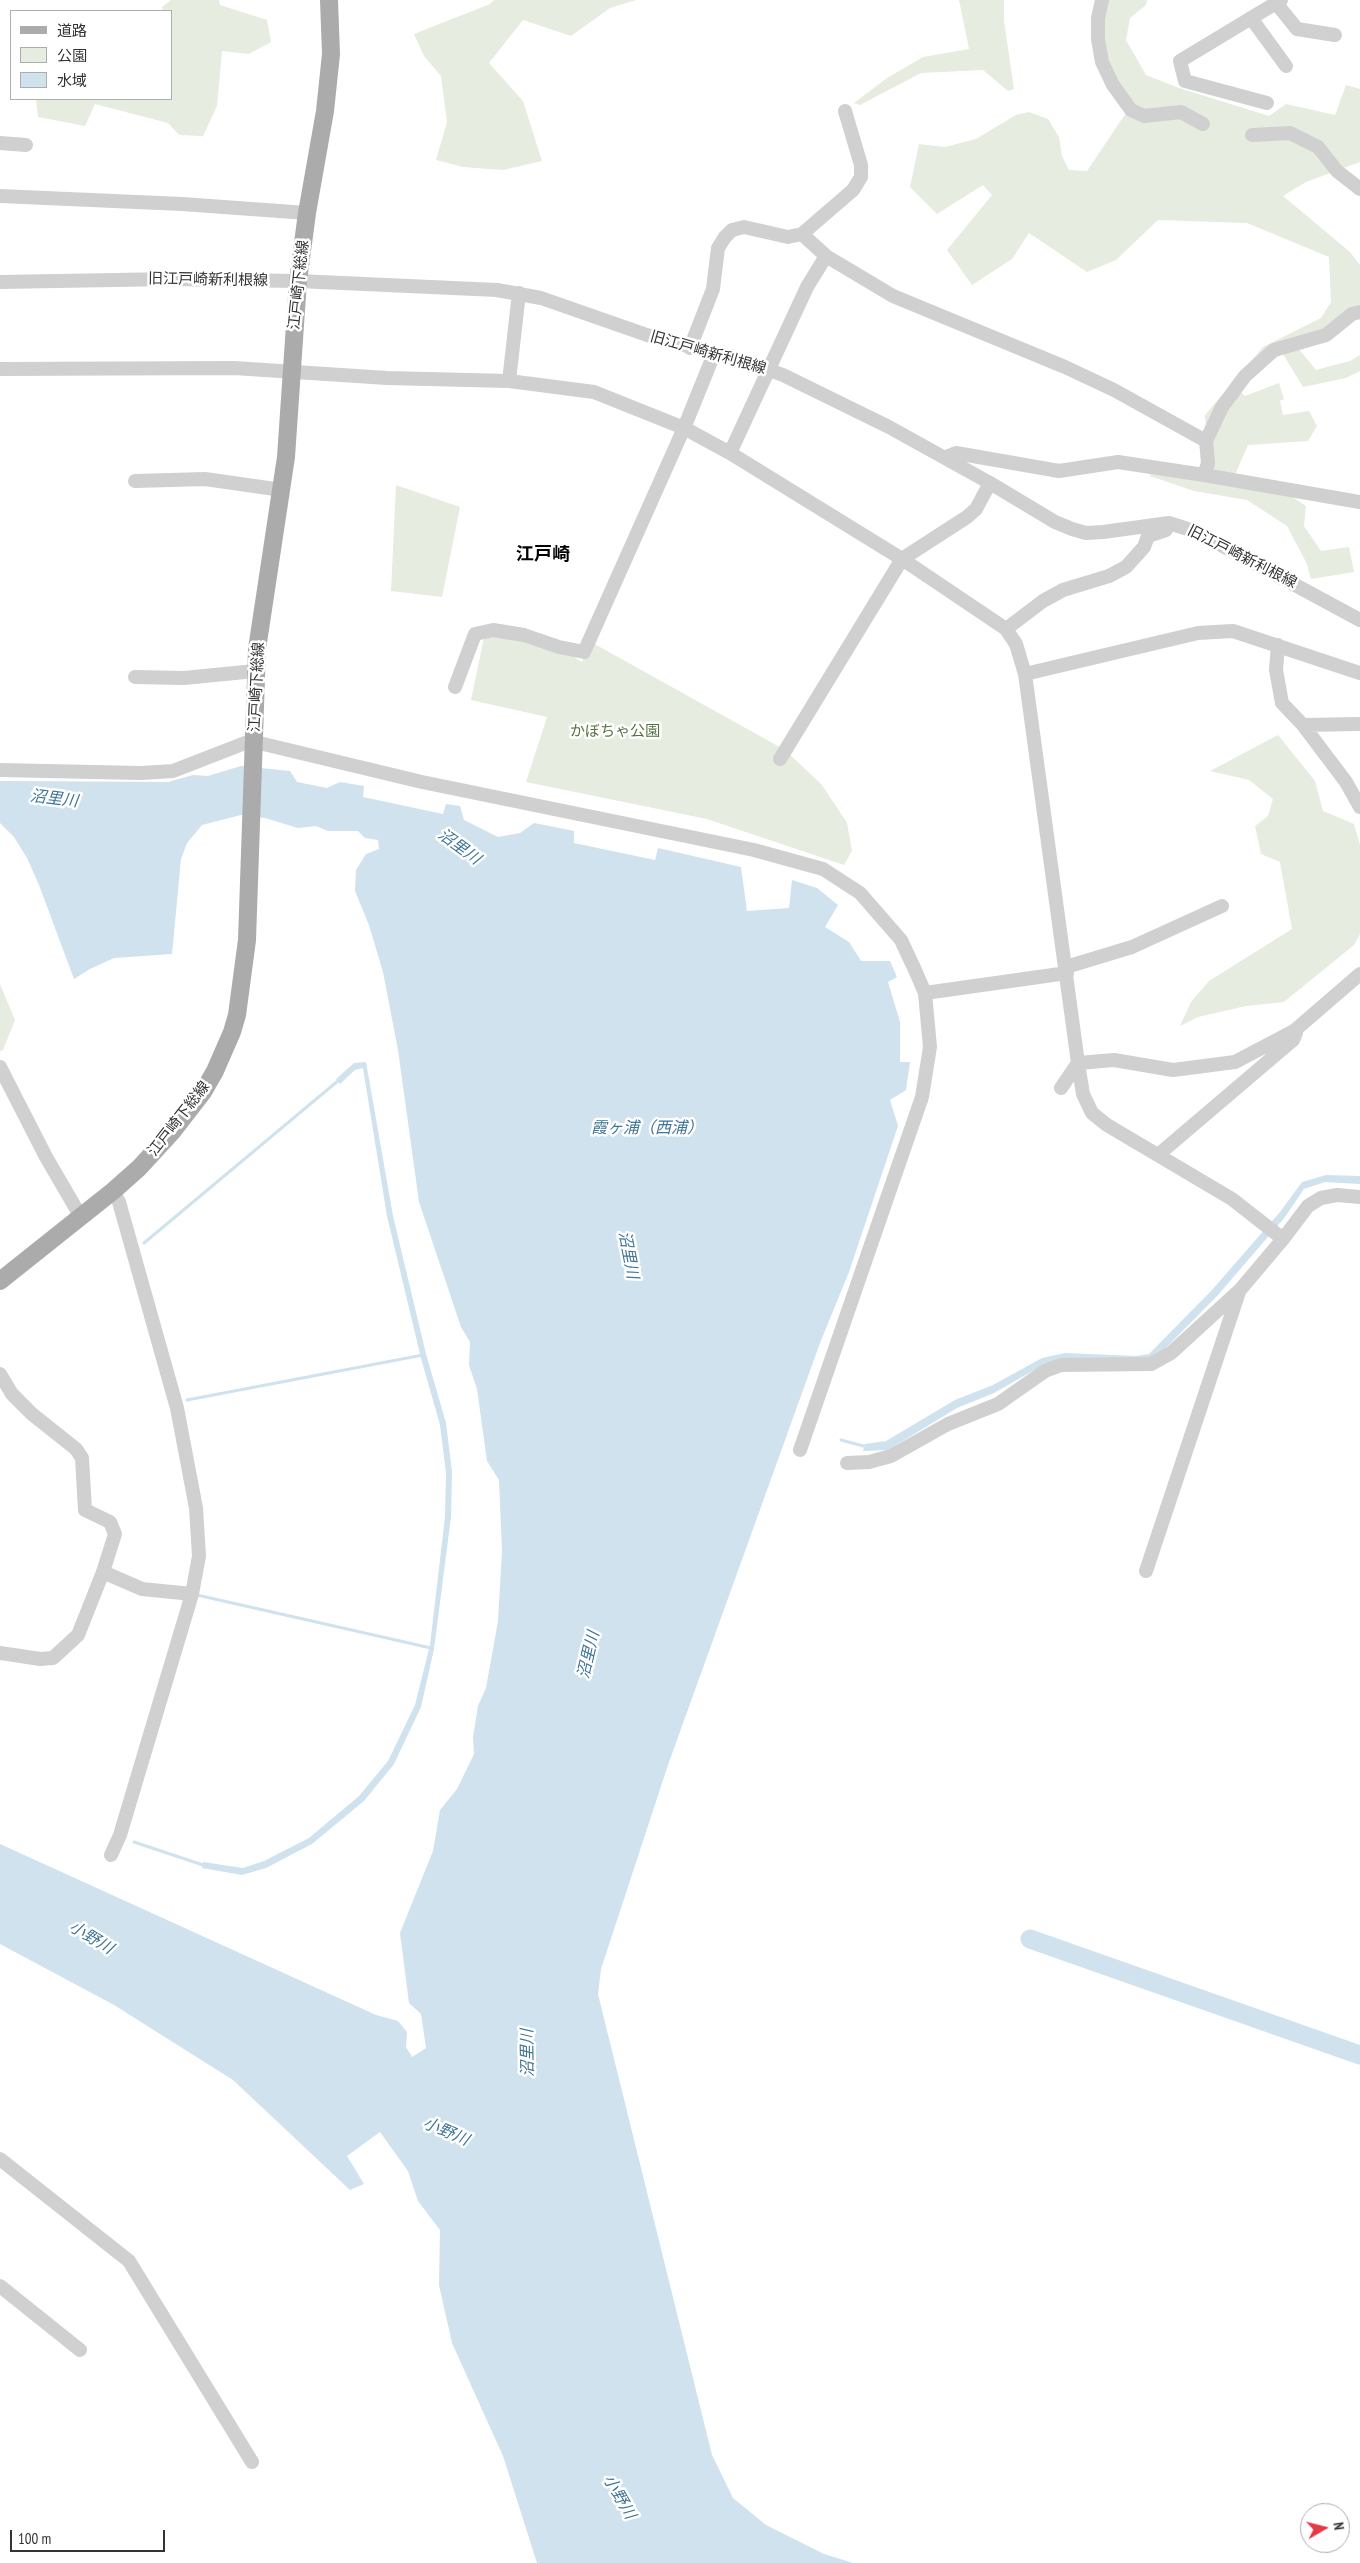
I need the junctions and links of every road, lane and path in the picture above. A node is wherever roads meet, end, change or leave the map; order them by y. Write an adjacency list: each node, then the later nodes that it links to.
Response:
1 (329, 0): 15 (main road, 江戸崎下総線)
2 (1102, 0): 9 (street)
3 (1278, 2): 4 (street); 5 (street)
4 (1251, 18): 6 (street); 7 (street)
5 (1335, 35)
6 (1286, 66)
7 (1267, 103)
8 (845, 111): 16 (street)
9 (1203, 124)
10 (1252, 135): 13 (street)
11 (0, 143): 12 (street)
12 (26, 145)
13 (1360, 189)
14 (0, 196): 15 (street)
15 (307, 214): 18 (main road, 江戸崎下総線)
16 (802, 234): 17 (street); 22 (street)
17 (826, 256): 25 (street); 29 (street)
18 (298, 281): 19 (street, 旧江戸崎新利根線); 20 (street, 旧江戸崎新利根線); 26 (main road, 江戸崎下総線)
19 (0, 282)
20 (519, 293): 22 (street, 旧江戸崎新利根線); 27 (street)
21 (1360, 312): 29 (street)
22 (690, 348): 23 (street, 旧江戸崎新利根線)
23 (714, 354): 25 (street, 旧江戸崎新利根線); 28 (street)
24 (0, 369): 26 (street)
25 (769, 370): 30 (street); 31 (street, 旧江戸崎新利根線)
26 (292, 371): 27 (street); 35 (main road, 江戸崎下総線)
27 (509, 381): 28 (street)
28 (684, 428): 30 (street); 46 (street)
29 (1206, 441): 32 (street)
30 (730, 452): 38 (street)
31 (946, 457): 32 (street); 34 (street, 旧江戸崎新利根線)
32 (1204, 475): 36 (street)
33 (135, 481): 35 (street)
34 (990, 483): 37 (street, 旧江戸崎新利根線); 38 (street)
35 (282, 490): 42 (main road, 江戸崎下総線)
36 (1360, 502)
37 (1169, 523): 39 (street, 旧江戸崎新利根線); 40 (street)
38 (902, 559): 40 (street); 50 (street)
39 (1360, 620)
40 (1006, 629): 44 (street)
41 (1278, 645): 43 (street); 44 (street); 48 (street)
42 (256, 670): 45 (street); 49 (main road, 江戸崎下総線)
43 (1360, 673)
44 (1025, 674): 54 (street)
45 (135, 677)
46 (455, 688)
47 (1360, 724): 48 (street)
48 (1303, 725): 52 (street)
49 (254, 746): 51 (street); 56 (street); 62 (main road, 江戸崎下総線)
50 (780, 759)
51 (0, 770)
52 (1360, 807)
53 (1222, 906): 54 (street)
54 (1066, 970): 56 (street); 58 (street)
55 (1360, 974): 57 (street)
56 (925, 993): 69 (street)
57 (1300, 1026): 58 (street); 61 (street)
58 (1078, 1063): 60 (street); 61 (street)
59 (0, 1067): 64 (street)
60 (1061, 1088)
61 (1158, 1155): 65 (street)
62 (113, 1191): 64 (main road, 江戸崎下総線); 73 (street)
63 (1360, 1197): 65 (street)
64 (81, 1217): 66 (main road, 江戸崎下総線)
65 (1283, 1239): 67 (street)
66 (0, 1281)
67 (1240, 1290): 70 (street); 71 (street)
68 (0, 1374): 72 (street)
69 (800, 1450)
70 (847, 1463)
71 (1146, 1571)
72 (104, 1572): 73 (street); 74 (street)
73 (192, 1594): 75 (street)
74 (0, 1653)
75 (111, 1856)
76 (0, 2159): 79 (street)
77 (0, 2286): 78 (street)
78 (80, 2350)
79 (252, 2462)

